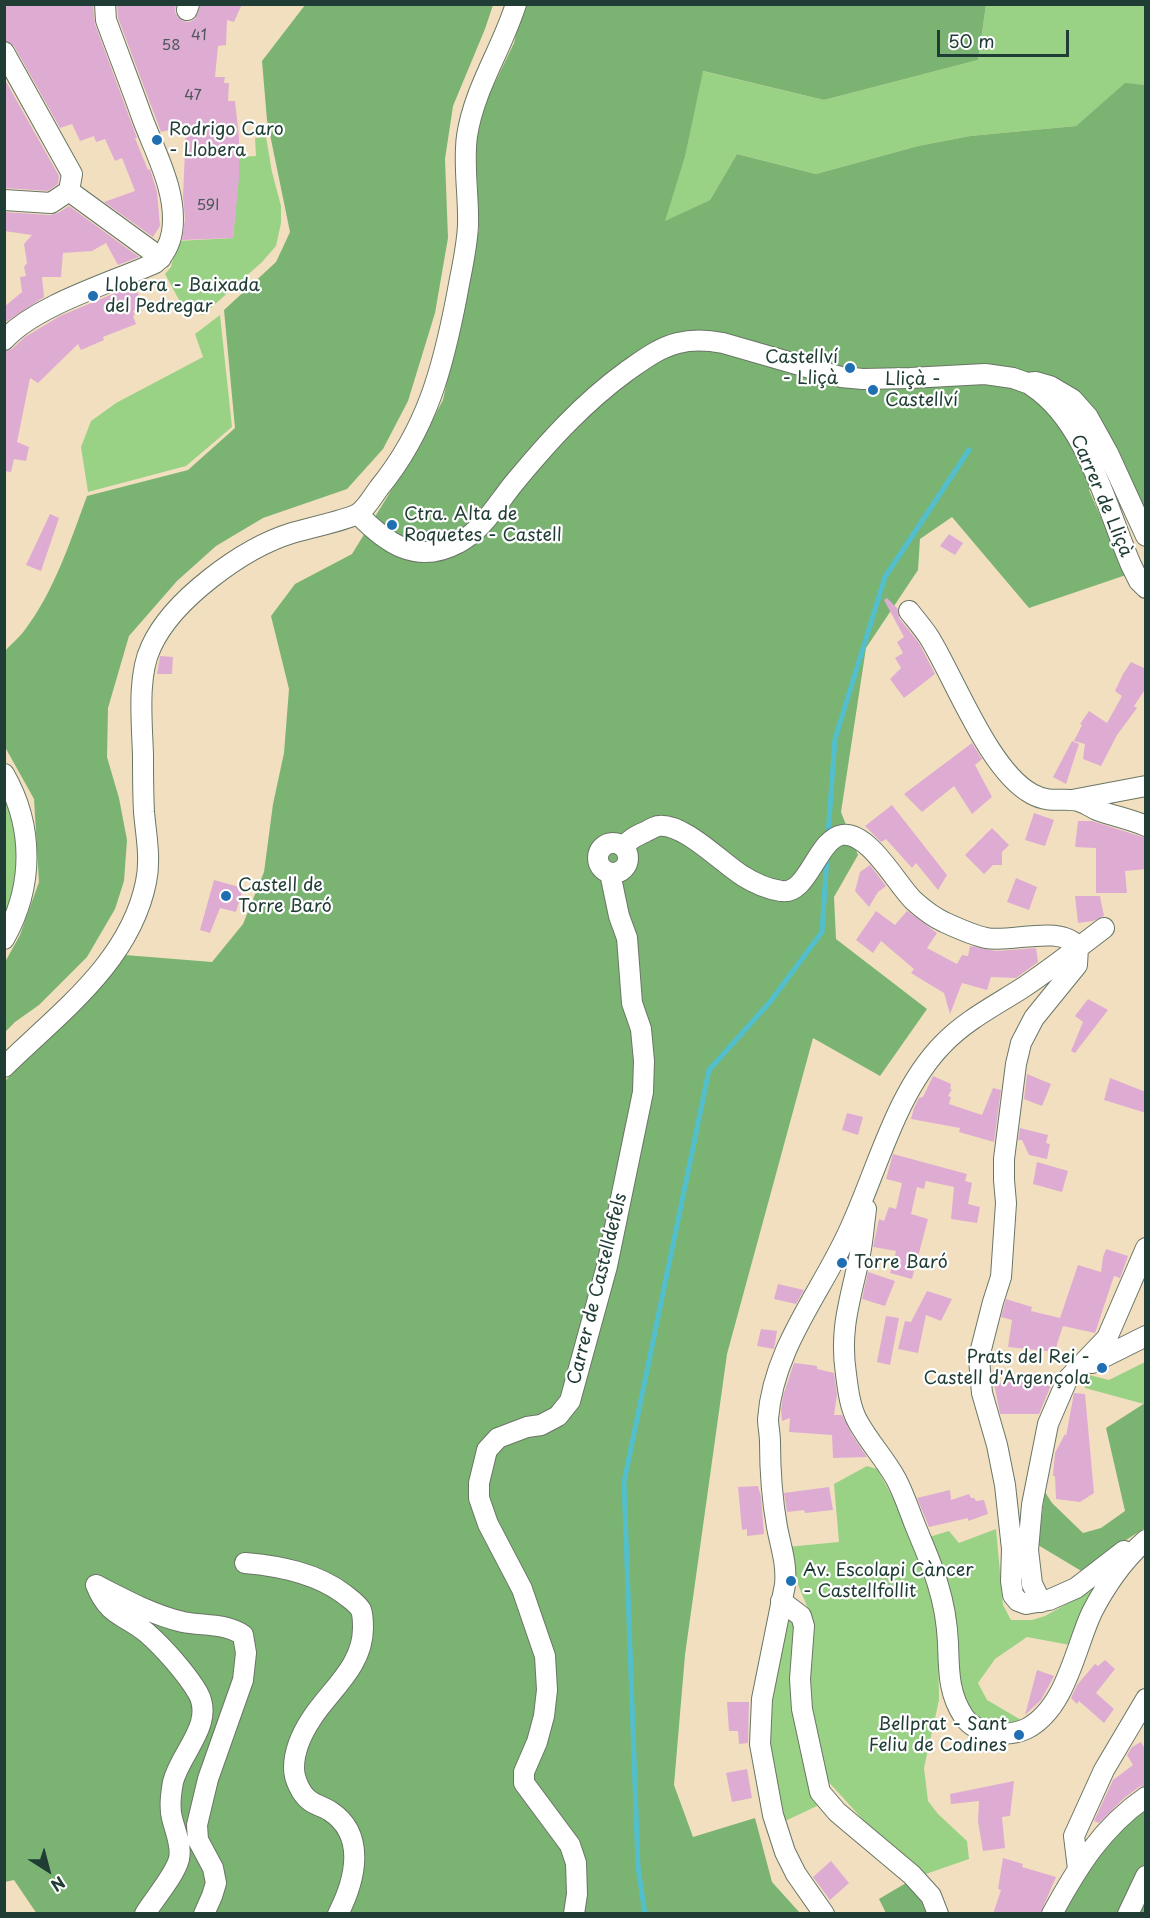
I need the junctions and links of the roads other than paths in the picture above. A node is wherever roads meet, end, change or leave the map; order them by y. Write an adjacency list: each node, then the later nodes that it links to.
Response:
1 (105, 4): 6 (street)
2 (516, 4): 9 (street)
3 (4, 52): 4 (street)
4 (69, 191): 5 (street); 6 (street)
5 (4, 200)
6 (161, 258): 7 (street)
7 (4, 340)
8 (1027, 383): 9 (street); 10 (street); 11 (street, Carrer de Lliçà)
9 (358, 514): 20 (street)
10 (1146, 536)
11 (1146, 588)
12 (909, 611): 15 (street)
13 (4, 774): 18 (street)
14 (1146, 786): 15 (street)
15 (1069, 800): 16 (street)
16 (1146, 826)
17 (1104, 928): 19 (street)
18 (4, 939)
19 (1078, 947): 21 (street); 28 (street); 36 (street, Carrer de Castelldefels)
20 (4, 1067)
21 (867, 1191): 25 (street); 27 (street)
22 (1146, 1248): 24 (street)
23 (1146, 1336): 24 (street)
24 (1067, 1380): 28 (street)
25 (1146, 1539): 28 (street)
26 (245, 1563): 35 (street)
27 (781, 1601): 37 (street); 38 (street)
28 (1041, 1602)
29 (1146, 1699): 31 (street)
30 (1146, 1797): 31 (street)
31 (1078, 1869): 39 (street)
32 (1146, 1876): 40 (street)
33 (145, 1914): 34 (street)
34 (204, 1914)
35 (338, 1914)
36 (574, 1914)
37 (824, 1914)
38 (938, 1914)
39 (1053, 1914)
40 (1128, 1914)

